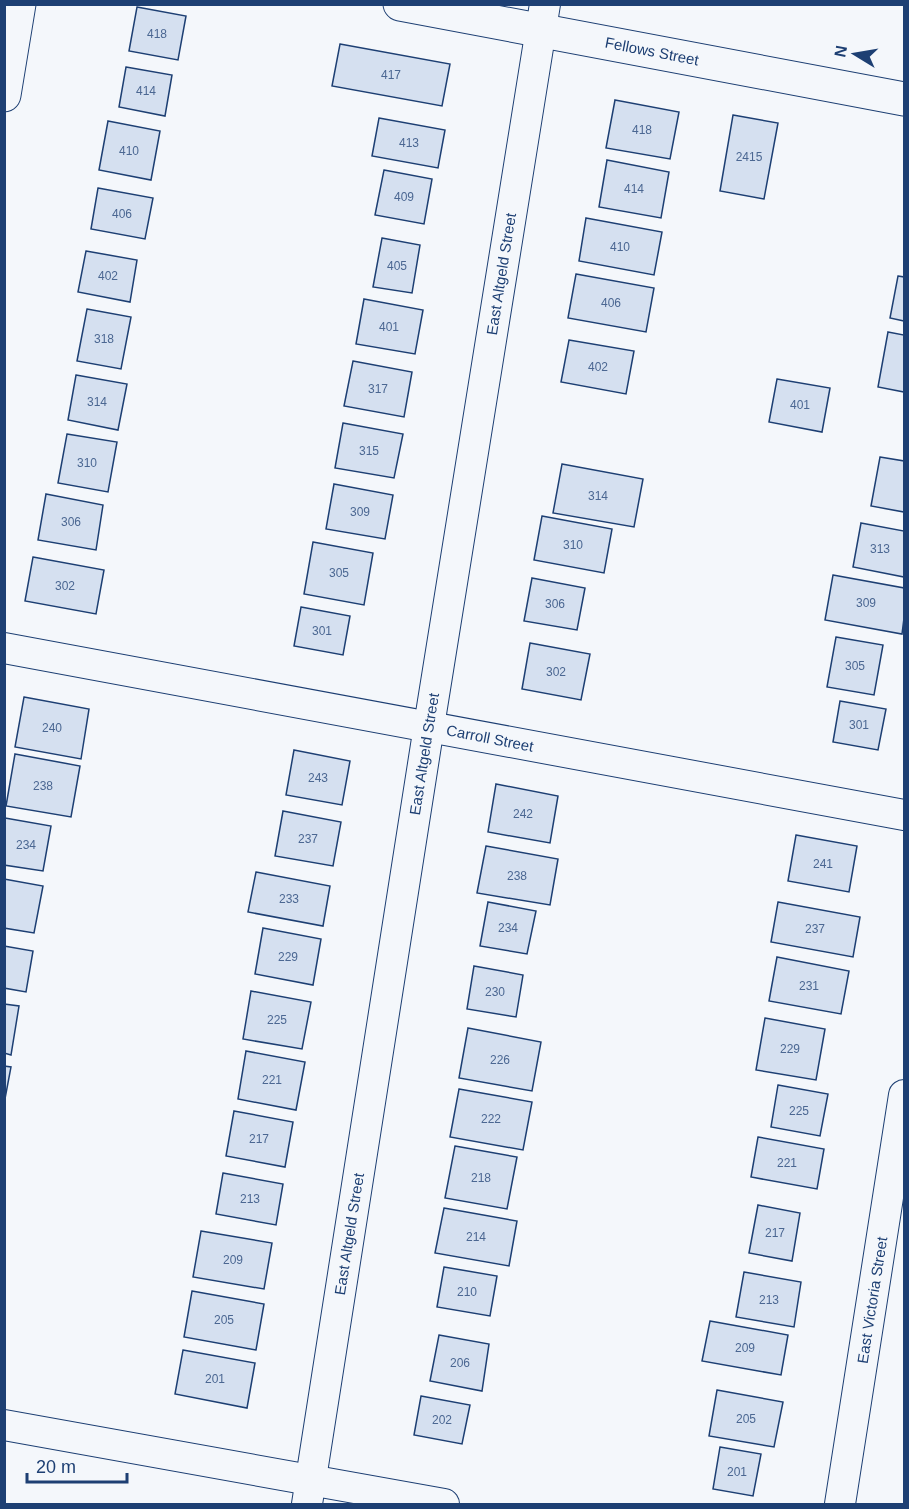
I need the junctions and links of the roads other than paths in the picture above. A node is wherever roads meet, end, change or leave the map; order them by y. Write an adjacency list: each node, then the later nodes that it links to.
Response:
1 (19, 4): 4 (street)
2 (400, 4): 3 (street, Fellows Street)
3 (543, 17): 5 (street, Fellows Street); 7 (street, East Altgeld Street)
4 (4, 95)
5 (904, 99)
6 (4, 648): 7 (street, Carroll Street)
7 (429, 726): 8 (street, Carroll Street); 11 (street, East Altgeld Street)
8 (904, 814)
9 (904, 1095): 13 (street, East Victoria Street)
10 (4, 1425): 11 (street)
11 (309, 1492): 12 (street)
12 (444, 1504)
13 (840, 1504)

